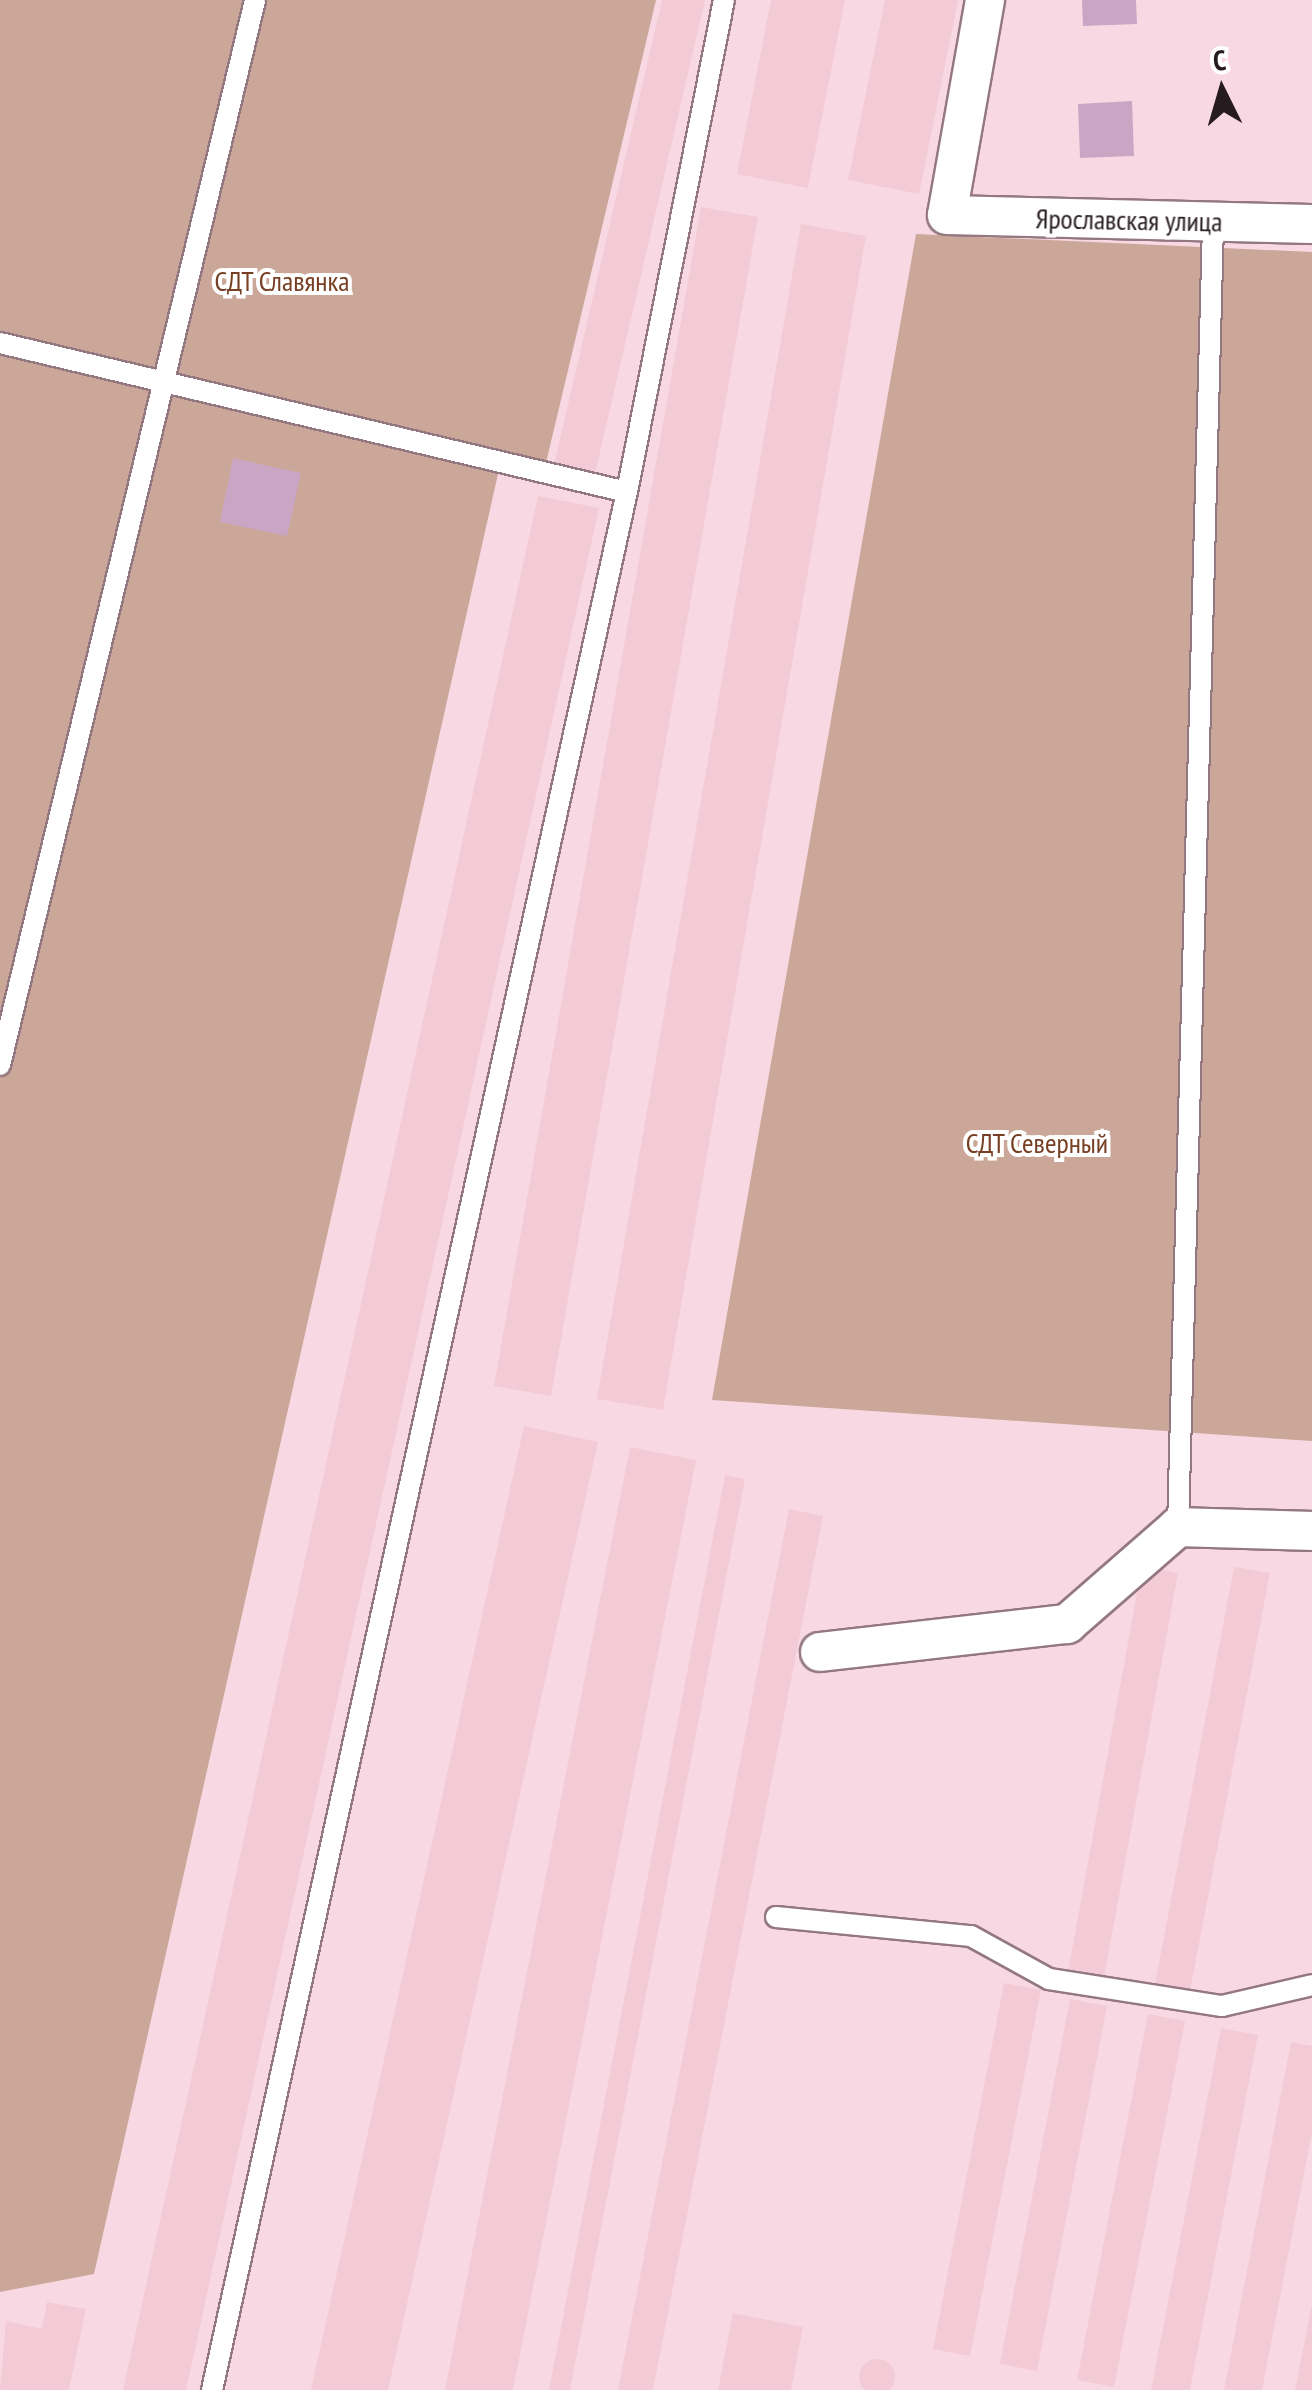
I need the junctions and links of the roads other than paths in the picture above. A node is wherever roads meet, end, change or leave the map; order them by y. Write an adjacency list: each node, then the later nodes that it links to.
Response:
1 (255, 0): 7 (lane)
2 (724, 0): 8 (lane)
3 (985, 0): 4 (street, Ярославская улица)
4 (1212, 222): 5 (street, Ярославская улица); 10 (lane)
5 (1312, 224)
6 (0, 343): 7 (lane)
7 (166, 384): 8 (lane); 9 (lane)
8 (627, 492): 15 (lane)
9 (0, 1065)
10 (1178, 1527): 11 (street); 12 (street)
11 (1312, 1531)
12 (820, 1652)
13 (776, 1917): 14 (lane)
14 (1312, 1985)
15 (212, 2390)

